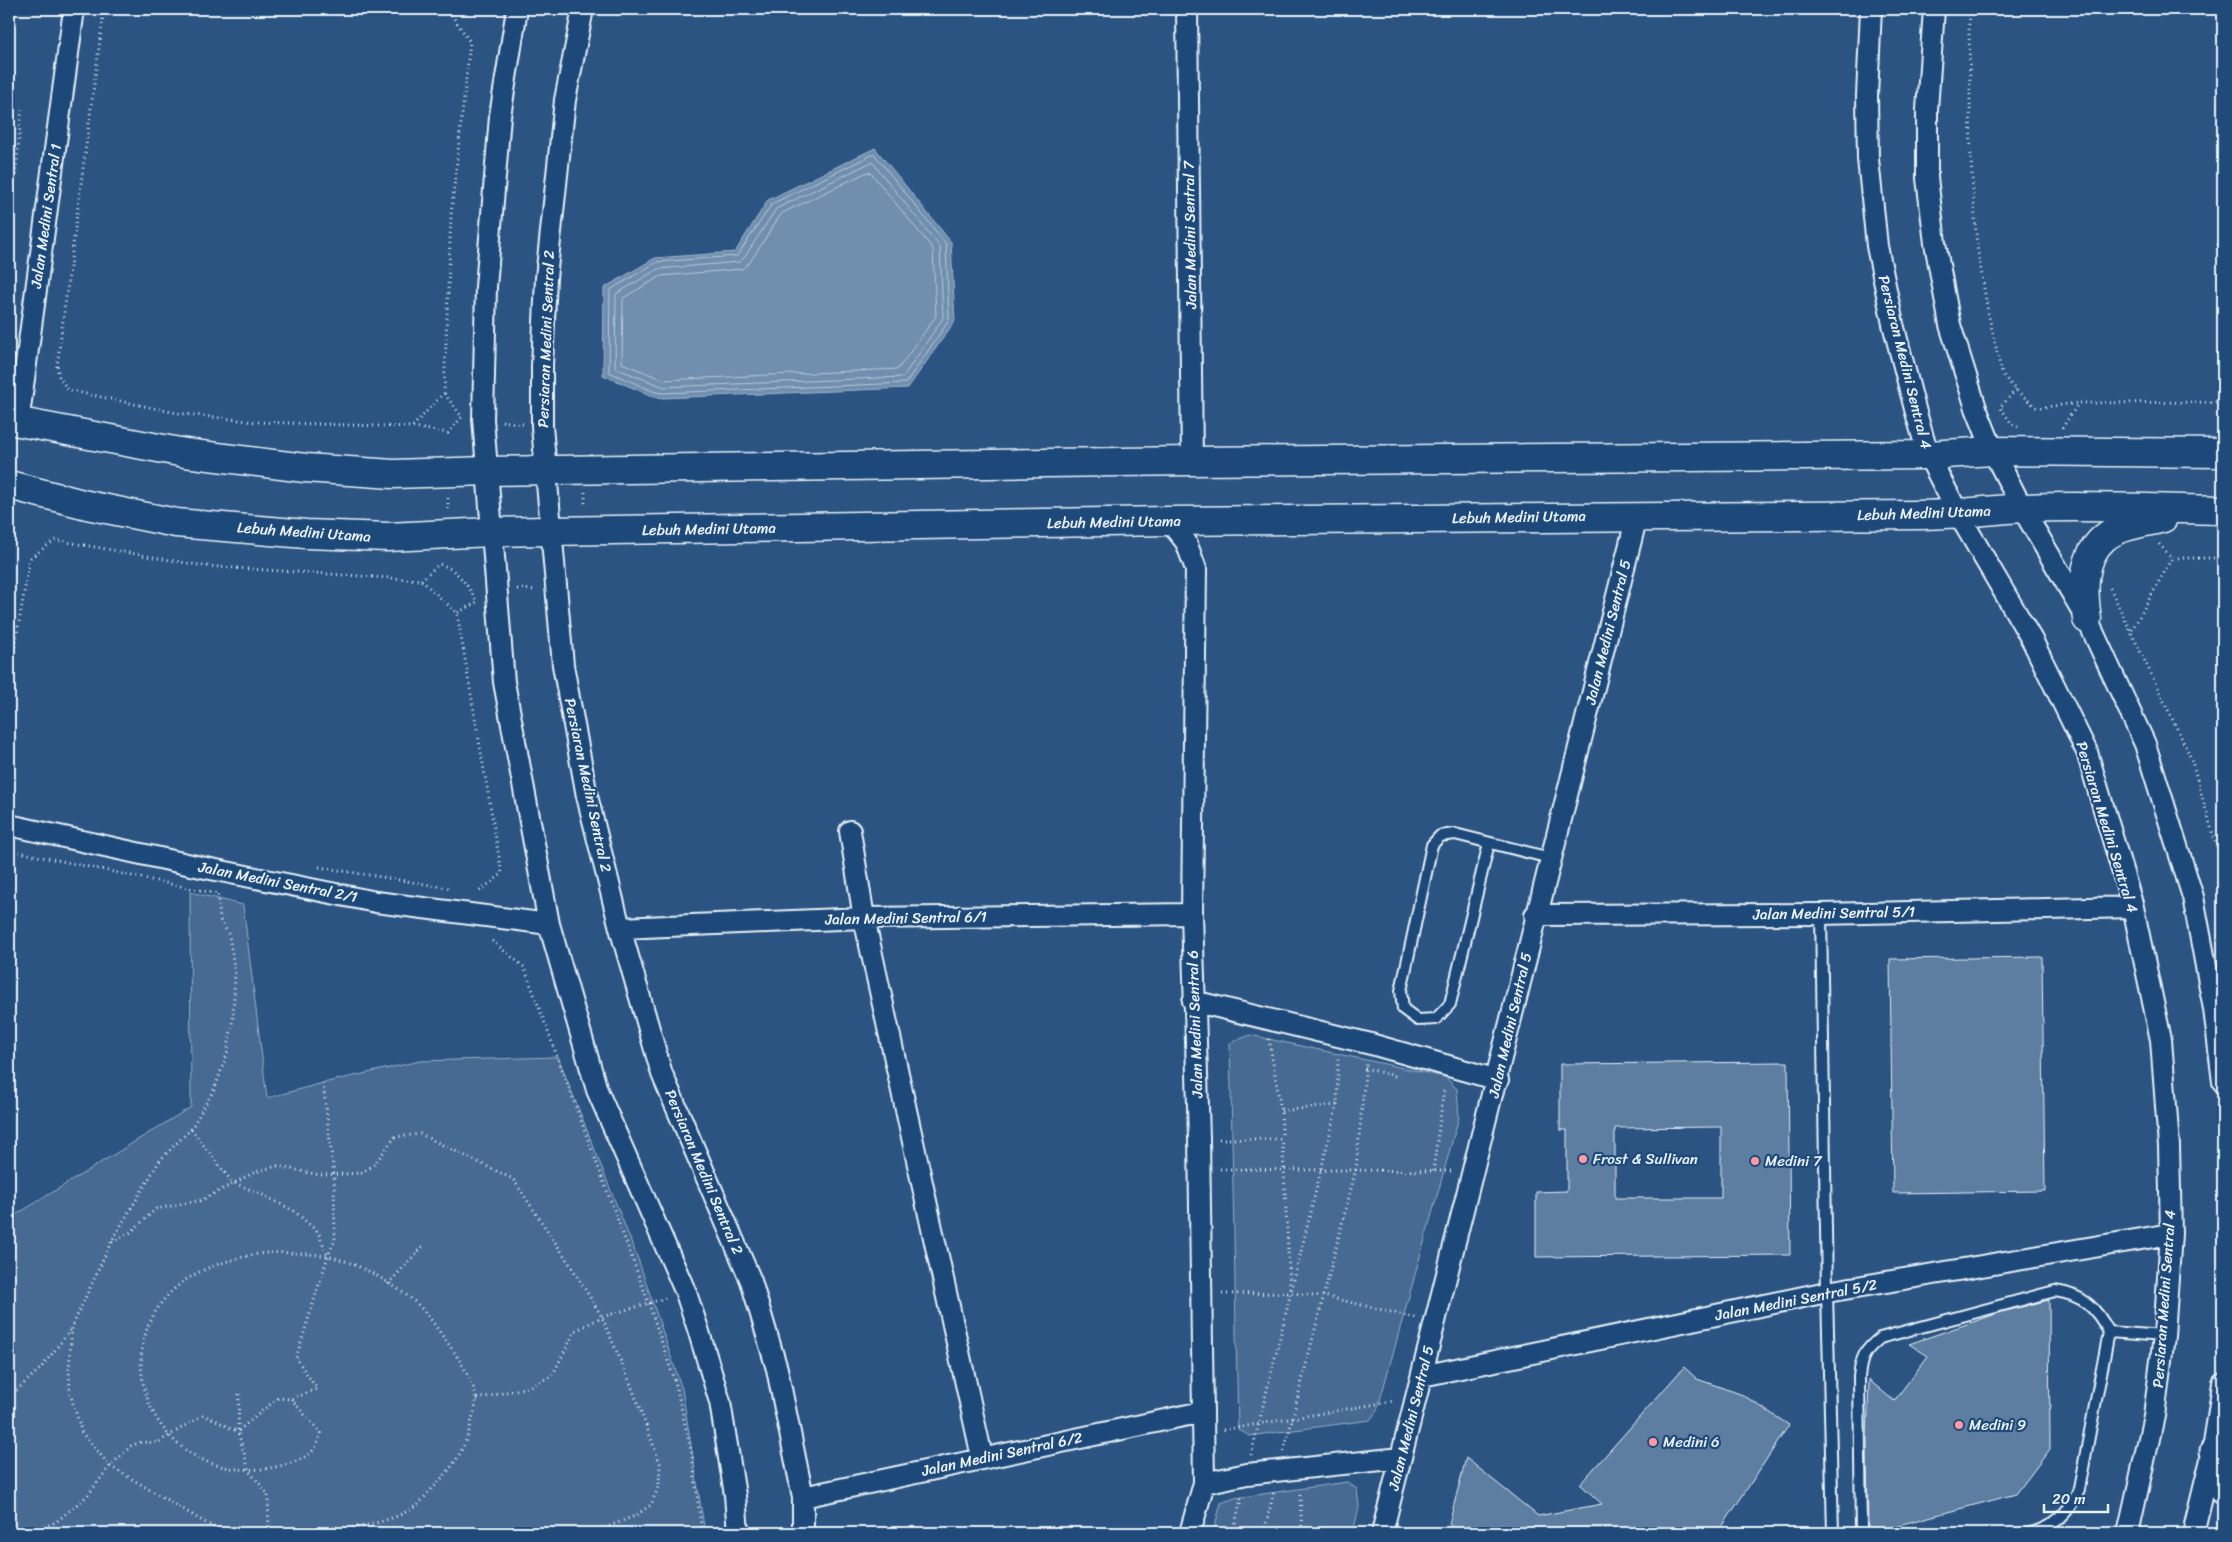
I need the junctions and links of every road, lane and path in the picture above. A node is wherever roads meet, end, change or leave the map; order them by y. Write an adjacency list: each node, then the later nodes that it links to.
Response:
1 (74, 9): 17 (street, Jalan Medini Sentral 1)
2 (104, 9): 19 (path)
3 (419, 9): 13 (path)
4 (517, 9): 26 (street)
5 (583, 9): 27 (street, Persiaran Medini Sentral 2)
6 (1187, 9): 25 (street, Jalan Medini Sentral 7)
7 (1871, 9): 24 (street, Persiaran Medini Sentral 4)
8 (1934, 9): 22 (street)
9 (1971, 9): 12 (path)
10 (22, 106): 11 (path)
11 (9, 245)
12 (2016, 390): 15 (path); 20 (path)
13 (444, 393): 19 (path); 19 (path)
14 (2223, 402): 15 (path)
15 (2078, 403): 21 (path)
16 (495, 420): 18 (path)
17 (14, 421): 26 (main road)
18 (526, 424)
19 (412, 427)
20 (2020, 428)
21 (2058, 434)
22 (1993, 451): 23 (main road); 24 (main road); 29 (street)
23 (2223, 453)
24 (1928, 454): 25 (main road); 31 (street, Persiaran Medini Sentral 4)
25 (1192, 461): 27 (main road)
26 (488, 471): 27 (main road); 34 (street)
27 (546, 471): 35 (street, Persiaran Medini Sentral 2)
28 (9, 485): 34 (main road, Lebuh Medini Utama)
29 (2022, 508): 30 (main road, Lebuh Medini Utama); 31 (main road, Lebuh Medini Utama); 44 (street)
30 (2211, 510): 44 (main road)
31 (1959, 515): 32 (main road, Lebuh Medini Utama); 56 (street, Persiaran Medini Sentral 4)
32 (1637, 516): 33 (main road, Lebuh Medini Utama); 51 (street, Jalan Medini Sentral 5)
33 (1169, 521): 35 (main road, Lebuh Medini Utama); 57 (street, Jalan Medini Sentral 6)
34 (491, 532): 35 (main road, Lebuh Medini Utama); 61 (street)
35 (550, 532): 62 (street, Persiaran Medini Sentral 2)
36 (2154, 540): 37 (path)
37 (2172, 558): 38 (path); 45 (path)
38 (2223, 558)
39 (422, 580): 43 (path); 43 (path); 46 (path)
40 (2108, 583): 45 (path)
41 (515, 589): 42 (path)
42 (544, 590)
43 (457, 613): 55 (path)
44 (2087, 618): 71 (street)
45 (2132, 631): 53 (path)
46 (9, 681)
47 (9, 825): 61 (street, Jalan Medini Sentral 2/1)
48 (850, 831): 60 (street)
49 (1489, 843): 49 (lane); 51 (lane)
50 (9, 850): 76 (path)
51 (1550, 858): 59 (street, Jalan Medini Sentral 5)
52 (313, 866): 54 (path)
53 (2223, 870)
54 (452, 889)
55 (470, 892)
56 (2133, 907): 58 (street, Jalan Medini Sentral 5/1); 87 (street, Persiaran Medini Sentral 4)
57 (1192, 914): 60 (street, Jalan Medini Sentral 6/1); 64 (street, Jalan Medini Sentral 6)
58 (1821, 914): 59 (street, Jalan Medini Sentral 5/1); 93 (lane)
59 (1536, 915): 70 (street, Jalan Medini Sentral 5)
60 (864, 918): 62 (street, Jalan Medini Sentral 6/1); 117 (street)
61 (549, 924): 92 (street)
62 (620, 928): 126 (street, Persiaran Medini Sentral 2)
63 (492, 941): 97 (path)
64 (1193, 1001): 65 (street); 77 (street, Jalan Medini Sentral 6)
65 (1265, 1019): 66 (street); 75 (path)
66 (1339, 1037): 67 (street); 74 (path)
67 (1371, 1044): 68 (path); 70 (street)
68 (1365, 1068): 69 (path); 80 (path)
69 (1399, 1077)
70 (1498, 1080): 84 (street, Jalan Medini Sentral 5)
71 (2223, 1082)
72 (323, 1083): 85 (path)
73 (1444, 1089): 83 (path)
74 (1337, 1105): 75 (path); 82 (path)
75 (1281, 1111): 78 (path)
76 (191, 1129): 86 (path); 88 (path)
77 (1199, 1138): 78 (path); 79 (street, Jalan Medini Sentral 6)
78 (1283, 1139): 81 (path)
79 (1199, 1169): 81 (path); 95 (street, Jalan Medini Sentral 6)
80 (1356, 1169): 82 (path); 83 (path); 96 (path)
81 (1285, 1170): 82 (path); 94 (path)
82 (1322, 1170): 94 (path)
83 (1433, 1171): 84 (path)
84 (1474, 1172): 99 (street, Jalan Medini Sentral 5)
85 (334, 1175): 86 (path); 90 (path); 98 (path)
86 (232, 1182): 88 (path); 90 (path)
87 (2171, 1234): 93 (street, Jalan Medini Sentral 5/2); 102 (street, Persiaran Medini Sentral 4)
88 (111, 1242): 100 (path)
89 (423, 1246): 91 (path)
90 (328, 1256): 91 (path); 108 (path); 115 (path)
91 (388, 1284): 109 (path)
92 (686, 1292): 97 (path); 133 (street)
93 (1827, 1292): 103 (street, Jalan Medini Sentral 5/2); 140 (lane)
94 (1290, 1293): 95 (path); 96 (path); 112 (path)
95 (1200, 1295): 110 (street, Jalan Medini Sentral 6)
96 (1324, 1296): 99 (path); 111 (path)
97 (649, 1304): 98 (path); 132 (path)
98 (602, 1317): 109 (path); 131 (path)
99 (1436, 1322): 103 (street, Jalan Medini Sentral 5)
100 (72, 1327): 106 (path); 119 (path)
101 (2109, 1332): 102 (lane); 141 (lane); 142 (lane)
102 (2164, 1336): 143 (street, Persiaran Medini Sentral 4)
103 (1422, 1376): 107 (street, Jalan Medini Sentral 5)
104 (2223, 1383): 116 (street)
105 (239, 1394): 113 (path)
106 (9, 1397)
107 (1417, 1397): 111 (path); 118 (street, Jalan Medini Sentral 5)
108 (291, 1399): 113 (path); 120 (path)
109 (477, 1399): 130 (path)
110 (1202, 1412): 114 (street, Jalan Medini Sentral 6); 117 (street, Jalan Medini Sentral 6/2)
111 (1292, 1418): 112 (path); 121 (path)
112 (1257, 1426): 114 (path); 122 (path)
113 (238, 1431): 115 (path); 120 (path)
114 (1202, 1433): 123 (street, Jalan Medini Sentral 6)
115 (168, 1434): 119 (path); 120 (path)
116 (2212, 1451): 124 (street); 144 (street)
117 (982, 1457): 126 (street, Jalan Medini Sentral 6/2)
118 (1401, 1458): 121 (street); 139 (street, Jalan Medini Sentral 5)
119 (110, 1466): 127 (path); 128 (path)
120 (249, 1471): 129 (path)
121 (1279, 1471): 122 (street); 137 (path)
122 (1247, 1474): 123 (street); 136 (path)
123 (1204, 1483): 135 (street, Jalan Medini Sentral 6)
124 (2223, 1490)
125 (1300, 1495): 138 (path)
126 (802, 1498): 134 (street, Persiaran Medini Sentral 2)
127 (30, 1533)
128 (234, 1533)
129 (269, 1533)
130 (323, 1533)
131 (566, 1533)
132 (702, 1533)
133 (738, 1533)
134 (803, 1533)
135 (1190, 1533)
136 (1233, 1533)
137 (1264, 1533)
138 (1302, 1533)
139 (1382, 1533)
140 (1833, 1533)
141 (1861, 1533)
142 (2030, 1533)
143 (2128, 1533)
144 (2193, 1533)

